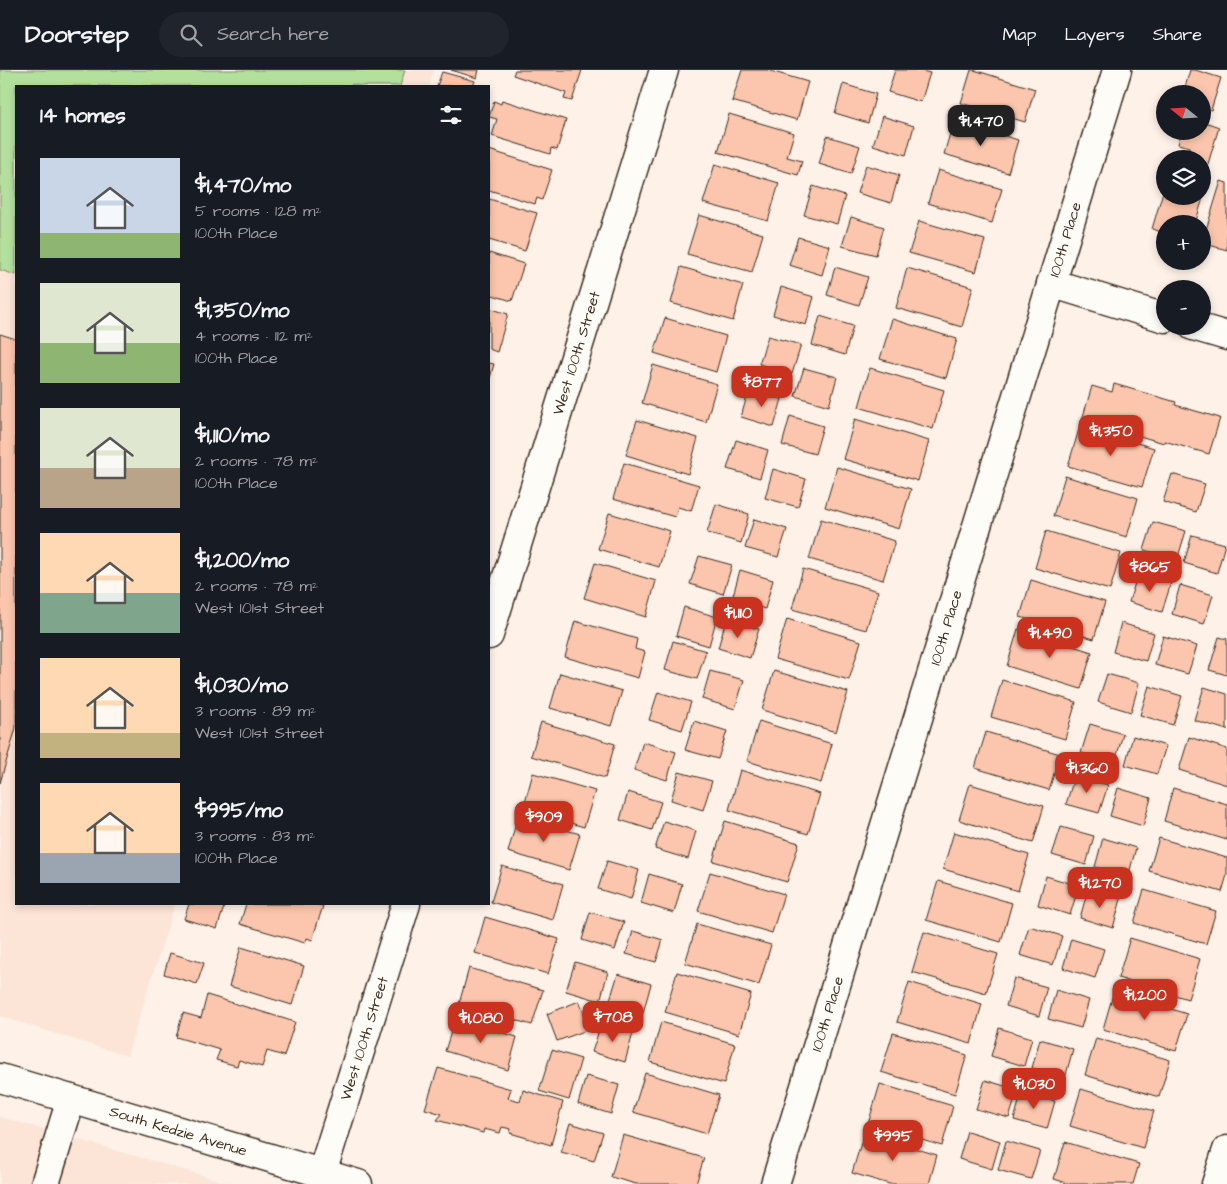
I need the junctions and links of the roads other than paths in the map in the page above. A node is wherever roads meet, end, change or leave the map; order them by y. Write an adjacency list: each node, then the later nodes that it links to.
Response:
1 (664, 70): 7 (street, West 100th Street)
2 (1117, 70): 3 (street, 100th Place)
3 (1051, 283): 4 (street); 15 (street, 100th Place)
4 (1156, 315)
5 (1211, 331): 6 (street)
6 (1227, 336)
7 (490, 632)
8 (406, 905): 12 (street, West 100th Street)
9 (0, 1078): 10 (street, South Kedzie Avenue)
10 (70, 1099): 12 (street, South Kedzie Avenue); 13 (street)
11 (1227, 1150): 16 (street)
12 (322, 1173): 14 (street, South Kedzie Avenue)
13 (45, 1184)
14 (358, 1184)
15 (775, 1184)
16 (1216, 1184)

